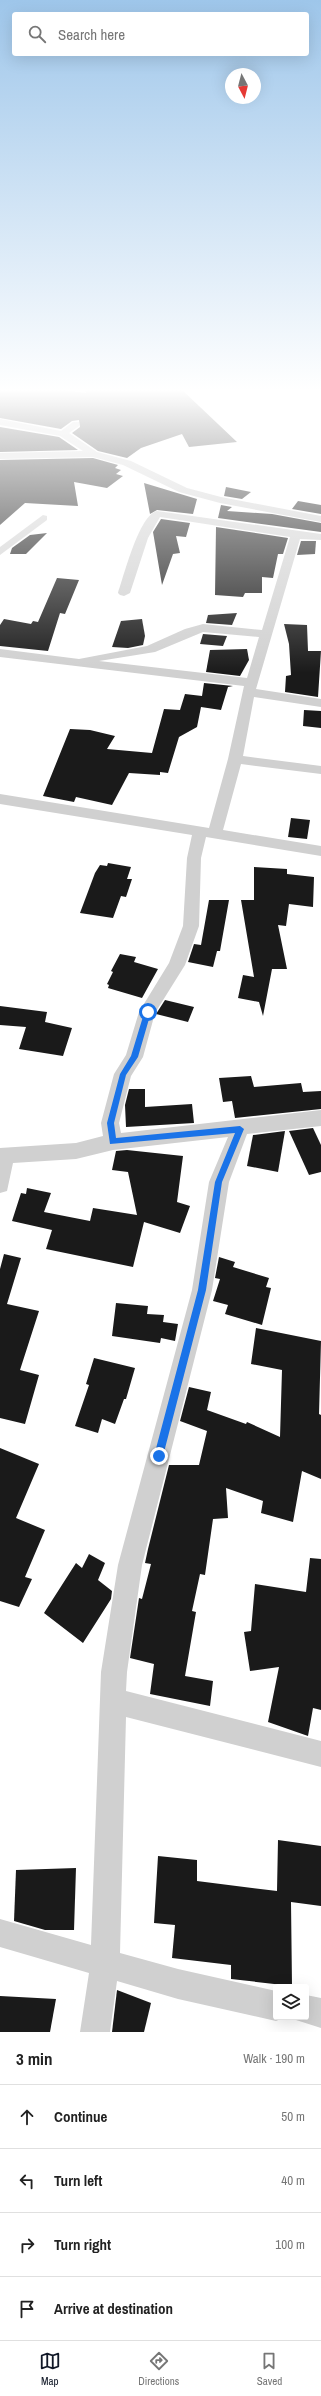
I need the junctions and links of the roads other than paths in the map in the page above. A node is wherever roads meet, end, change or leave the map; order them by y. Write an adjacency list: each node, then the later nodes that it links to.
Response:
1 (168, 483): 3 (street)
2 (43, 518): 6 (street)
3 (321, 519)
4 (296, 535): 5 (street); 7 (street); 8 (street)
5 (321, 537)
6 (0, 552)
7 (124, 593)
8 (267, 634): 10 (street); 11 (street)
9 (0, 654): 10 (street)
10 (78, 663): 11 (street)
11 (250, 688): 12 (street); 13 (street)
12 (321, 703)
13 (235, 759): 14 (street); 16 (street)
14 (321, 770)
15 (0, 799): 16 (street)
16 (208, 833): 17 (street); 20 (street)
17 (321, 852)
18 (321, 1118): 19 (street)
19 (240, 1129): 20 (street); 23 (street)
20 (113, 1142): 21 (street)
21 (3, 1156): 22 (street)
22 (0, 1185)
23 (115, 1701): 24 (street); 26 (street)
24 (321, 1754)
25 (0, 1933): 26 (street)
26 (105, 1963): 27 (street); 30 (street)
27 (273, 2005)
28 (309, 2011): 29 (street)
29 (321, 2013)
30 (95, 2032)

